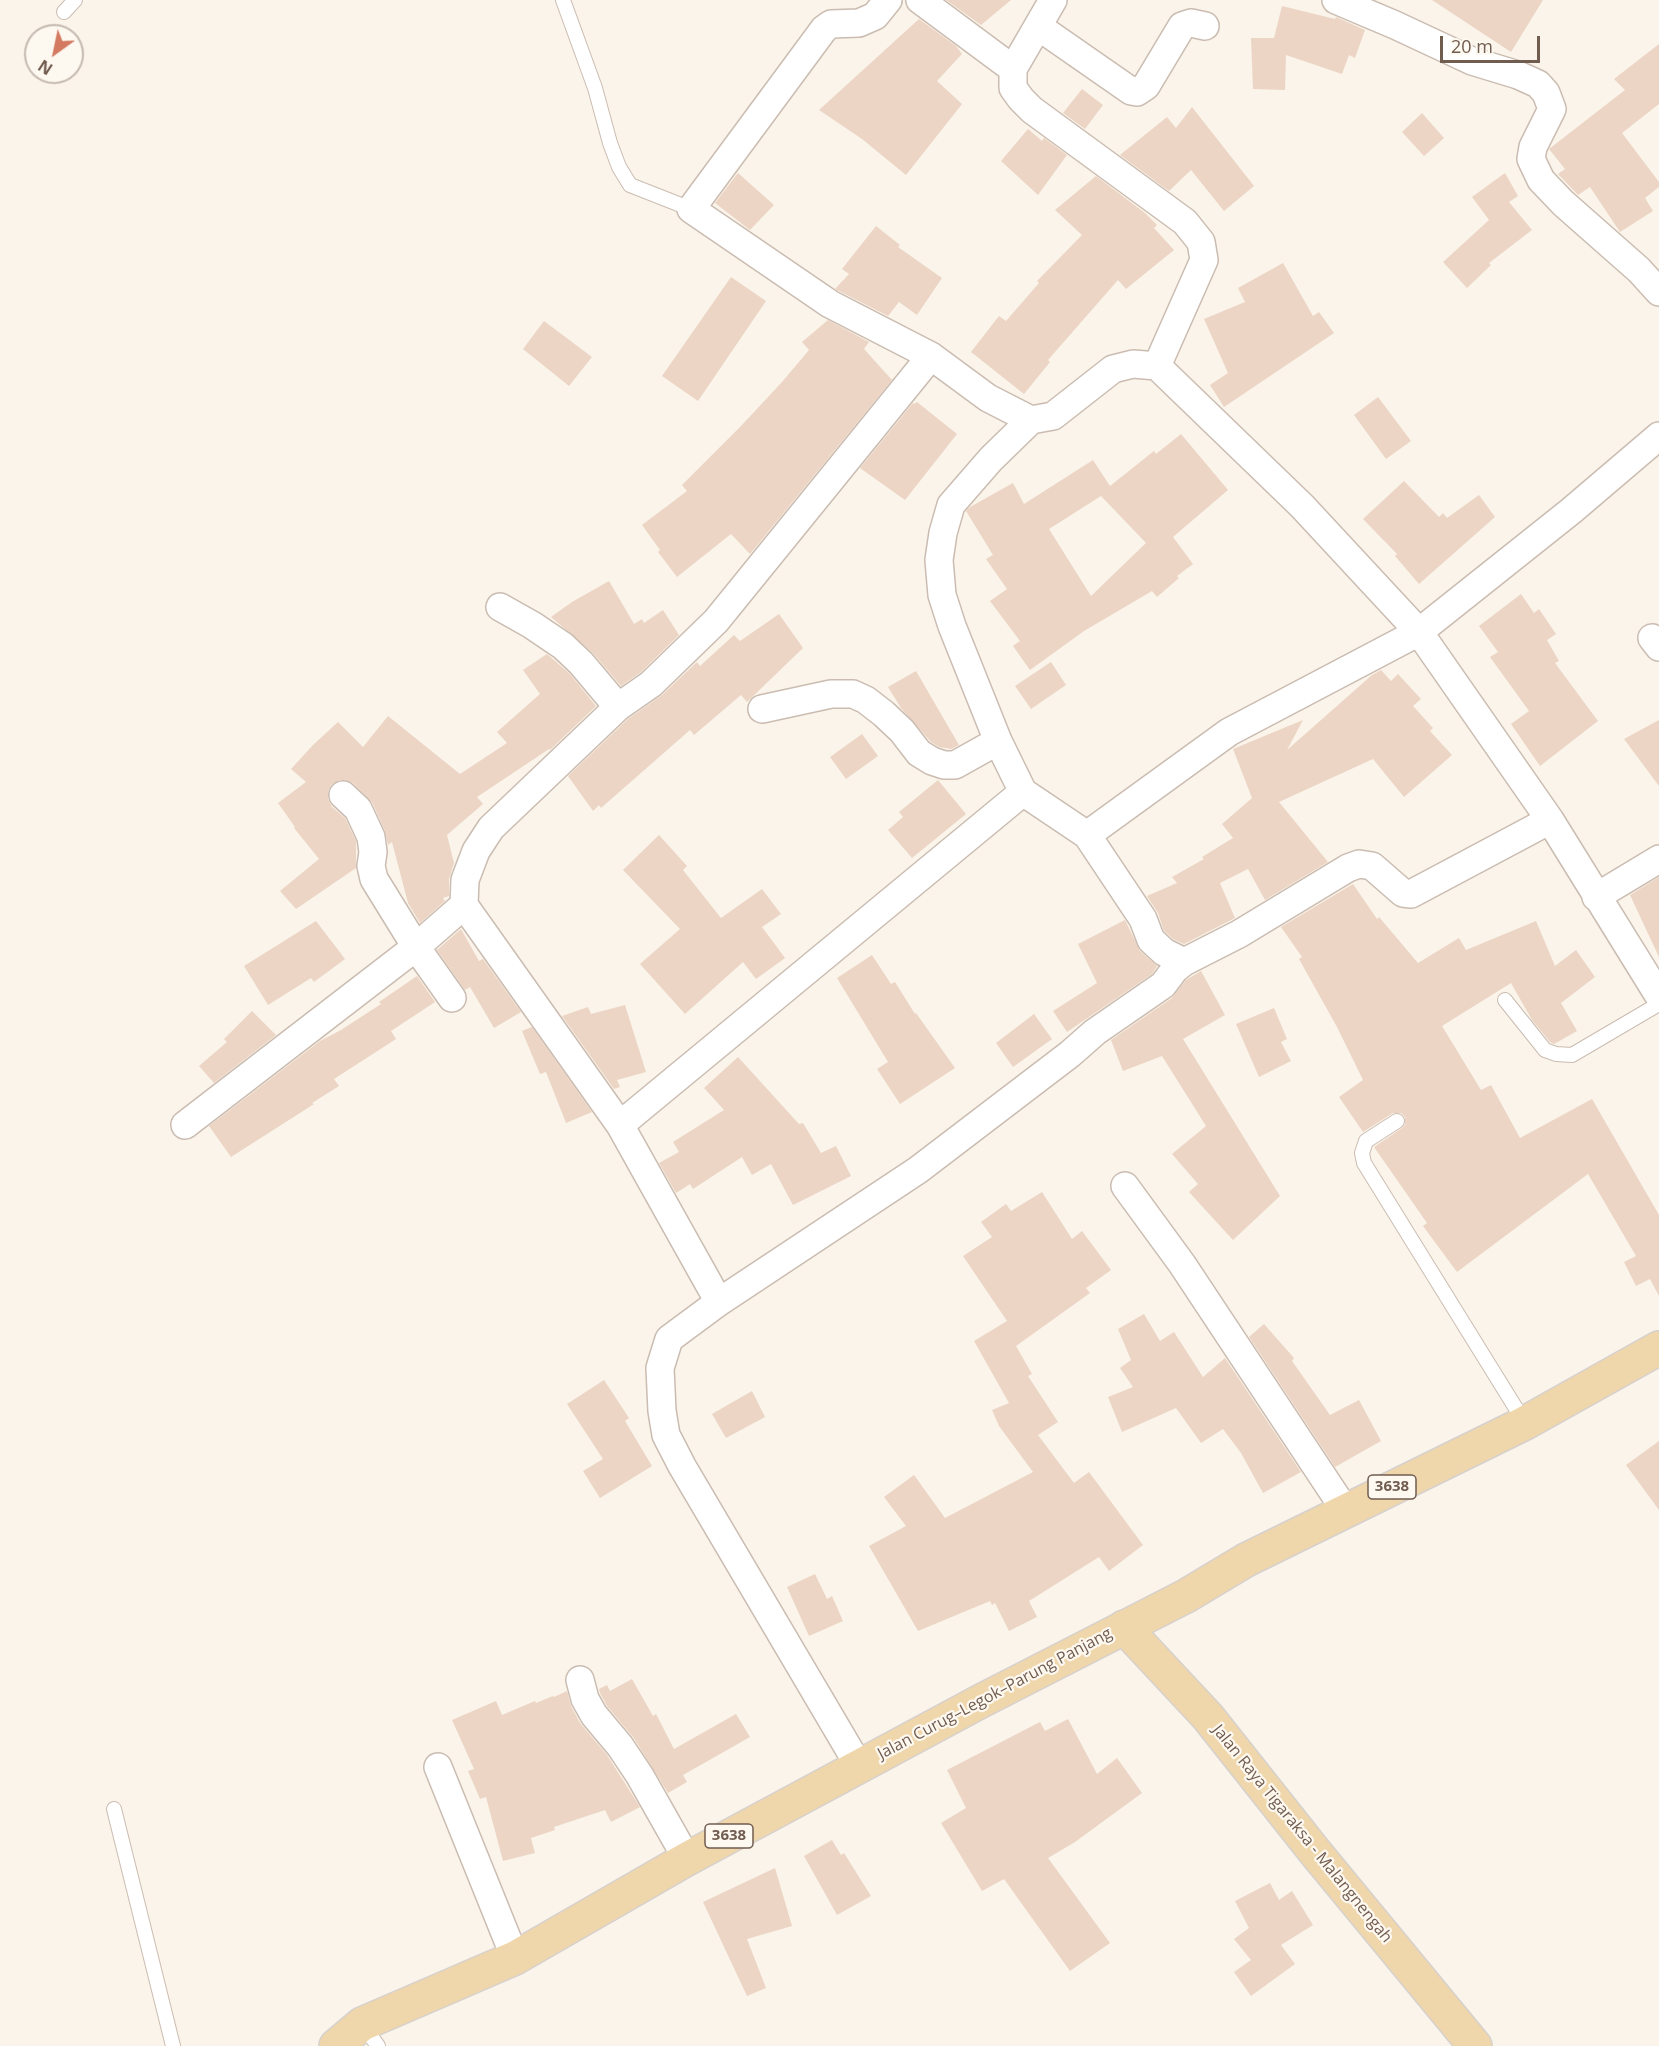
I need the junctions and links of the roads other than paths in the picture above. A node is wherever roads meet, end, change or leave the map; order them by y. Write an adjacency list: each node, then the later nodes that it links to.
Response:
1 (75, 0): 7 (lane)
2 (563, 0): 11 (lane)
3 (888, 0): 11 (street)
4 (920, 0): 10 (street)
5 (1053, 0): 9 (street)
6 (1336, 0): 12 (street)
7 (64, 12)
8 (1205, 26): 9 (street)
9 (1038, 27): 10 (street)
10 (1012, 69): 14 (street)
11 (691, 209): 13 (street)
12 (1659, 292)
13 (931, 356): 15 (street); 19 (street)
14 (1157, 366): 15 (street); 18 (street)
15 (1031, 420): 21 (street)
16 (1659, 436): 18 (street)
17 (500, 607): 19 (street)
18 (1419, 632): 24 (street); 25 (street)
19 (618, 707): 28 (street)
20 (762, 709): 21 (street)
21 (998, 741): 22 (street)
22 (1023, 792): 25 (street); 37 (street)
23 (343, 795): 29 (street)
24 (1550, 820): 27 (street); 30 (street)
25 (1086, 836): 30 (street)
26 (1659, 859): 27 (street)
27 (1596, 897): 31 (street)
28 (464, 904): 29 (street); 37 (street)
29 (416, 947): 32 (street); 36 (street)
30 (1184, 962): 39 (street)
31 (1659, 996)
32 (452, 998)
33 (1505, 1000): 34 (lane)
34 (1659, 1004)
35 (1398, 1121): 41 (lane)
36 (185, 1125)
37 (620, 1125): 39 (street)
38 (1125, 1186): 42 (street)
39 (719, 1302): 46 (street)
40 (1659, 1348): 41 (main road, Jalan Curug–Legok–Parung Panjang / 3638)
41 (1525, 1423): 42 (main road, Jalan Curug–Legok–Parung Panjang / 3638)
42 (1345, 1510): 43 (main road, Jalan Curug–Legok–Parung Panjang / 3638)
43 (1124, 1627): 46 (main road, Jalan Curug–Legok–Parung Panjang / 3638); 53 (main road, Jalan Raya Tigaraksa - Malangnengah)
44 (579, 1680): 48 (street)
45 (438, 1767): 49 (street)
46 (859, 1767): 48 (main road, Jalan Curug–Legok–Parung Panjang / 3638)
47 (114, 1809): 51 (lane)
48 (687, 1859): 49 (main road, Jalan Curug–Legok–Parung Panjang / 3638)
49 (515, 1958): 50 (main road, Jalan Curug–Legok–Parung Panjang / 3638)
50 (370, 2035): 52 (main road, Jalan Curug–Legok–Parung Panjang / 3638)
51 (173, 2046)
52 (336, 2046)
53 (1475, 2046)

